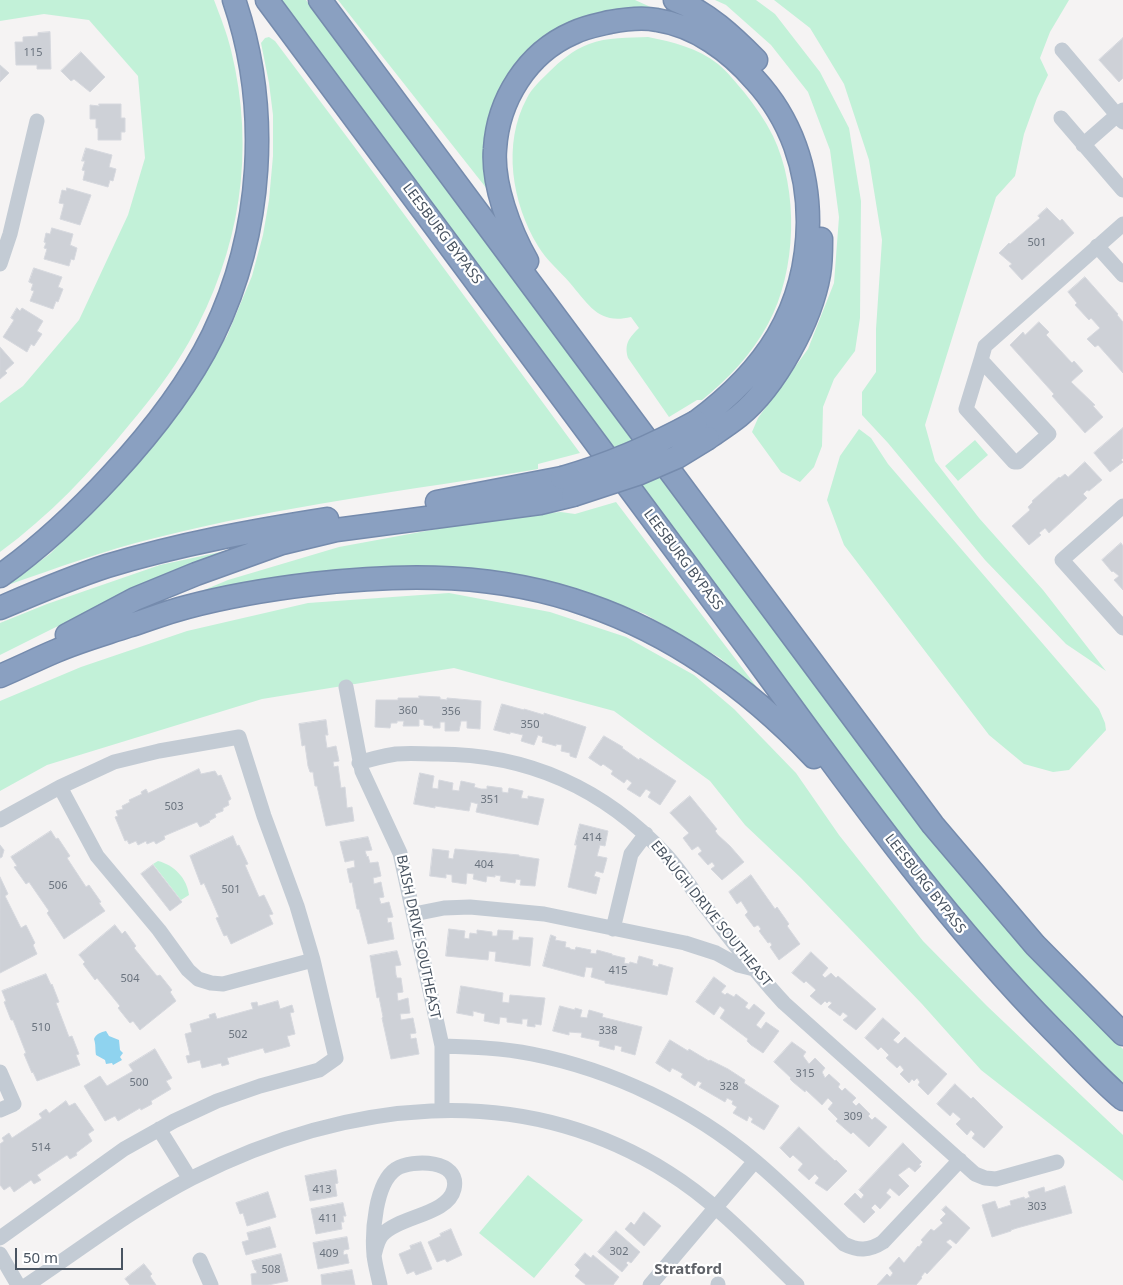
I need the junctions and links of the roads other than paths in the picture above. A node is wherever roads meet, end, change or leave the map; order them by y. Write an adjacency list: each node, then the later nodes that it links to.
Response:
1 (234, 0): 20 (highway)
2 (267, 0): 29 (highway, LEESBURG BYPASS)
3 (320, 0): 16 (highway)
4 (675, 0): 17 (highway)
5 (1062, 50): 6 (street)
6 (1121, 116): 9 (street)
7 (1061, 118): 9 (street)
8 (37, 121): 13 (street)
9 (1083, 145): 10 (street)
10 (1123, 190)
11 (1123, 224): 12 (street)
12 (1097, 246): 14 (street); 15 (street)
13 (0, 264)
14 (1123, 275)
15 (981, 360): 15 (street)
16 (602, 380): 17 (highway); 35 (highway)
17 (702, 430): 18 (highway, bridge)
18 (568, 486): 21 (highway); 23 (highway)
19 (1123, 506): 22 (street)
20 (0, 576)
21 (0, 608)
22 (1123, 628)
23 (0, 671)
24 (0, 676): 29 (highway)
25 (346, 687): 26 (street, BAISH DRIVE SOUTHEAST)
26 (359, 763): 30 (street, EBAUGH DRIVE SOUTHEAST); 31 (street, BAISH DRIVE SOUTHEAST)
27 (60, 787): 28 (street); 33 (street); 33 (street)
28 (0, 820)
29 (881, 828): 38 (highway, LEESBURG BYPASS)
30 (646, 834): 32 (street); 34 (street, EBAUGH DRIVE SOUTHEAST)
31 (414, 914): 32 (street); 36 (street, BAISH DRIVE SOUTHEAST)
32 (612, 929): 34 (street)
33 (312, 960): 41 (street)
34 (754, 969): 42 (street, EBAUGH DRIVE SOUTHEAST)
35 (1123, 1034)
36 (442, 1046): 40 (street, BAISH DRIVE SOUTHEAST); 43 (street)
37 (0, 1072): 39 (street)
38 (1123, 1099)
39 (0, 1110)
40 (442, 1110): 45 (street); 46 (street)
41 (159, 1129): 45 (street); 47 (street)
42 (960, 1160): 43 (street); 44 (street)
43 (756, 1161): 46 (street)
44 (1058, 1162)
45 (190, 1179): 52 (street)
46 (716, 1208): 55 (street); 56 (street)
47 (0, 1238)
48 (0, 1254): 51 (street)
49 (374, 1256): 49 (street); 54 (street)
50 (200, 1260): 53 (street)
51 (18, 1285)
52 (27, 1285)
53 (212, 1285)
54 (380, 1285)
55 (650, 1285)
56 (797, 1285)

